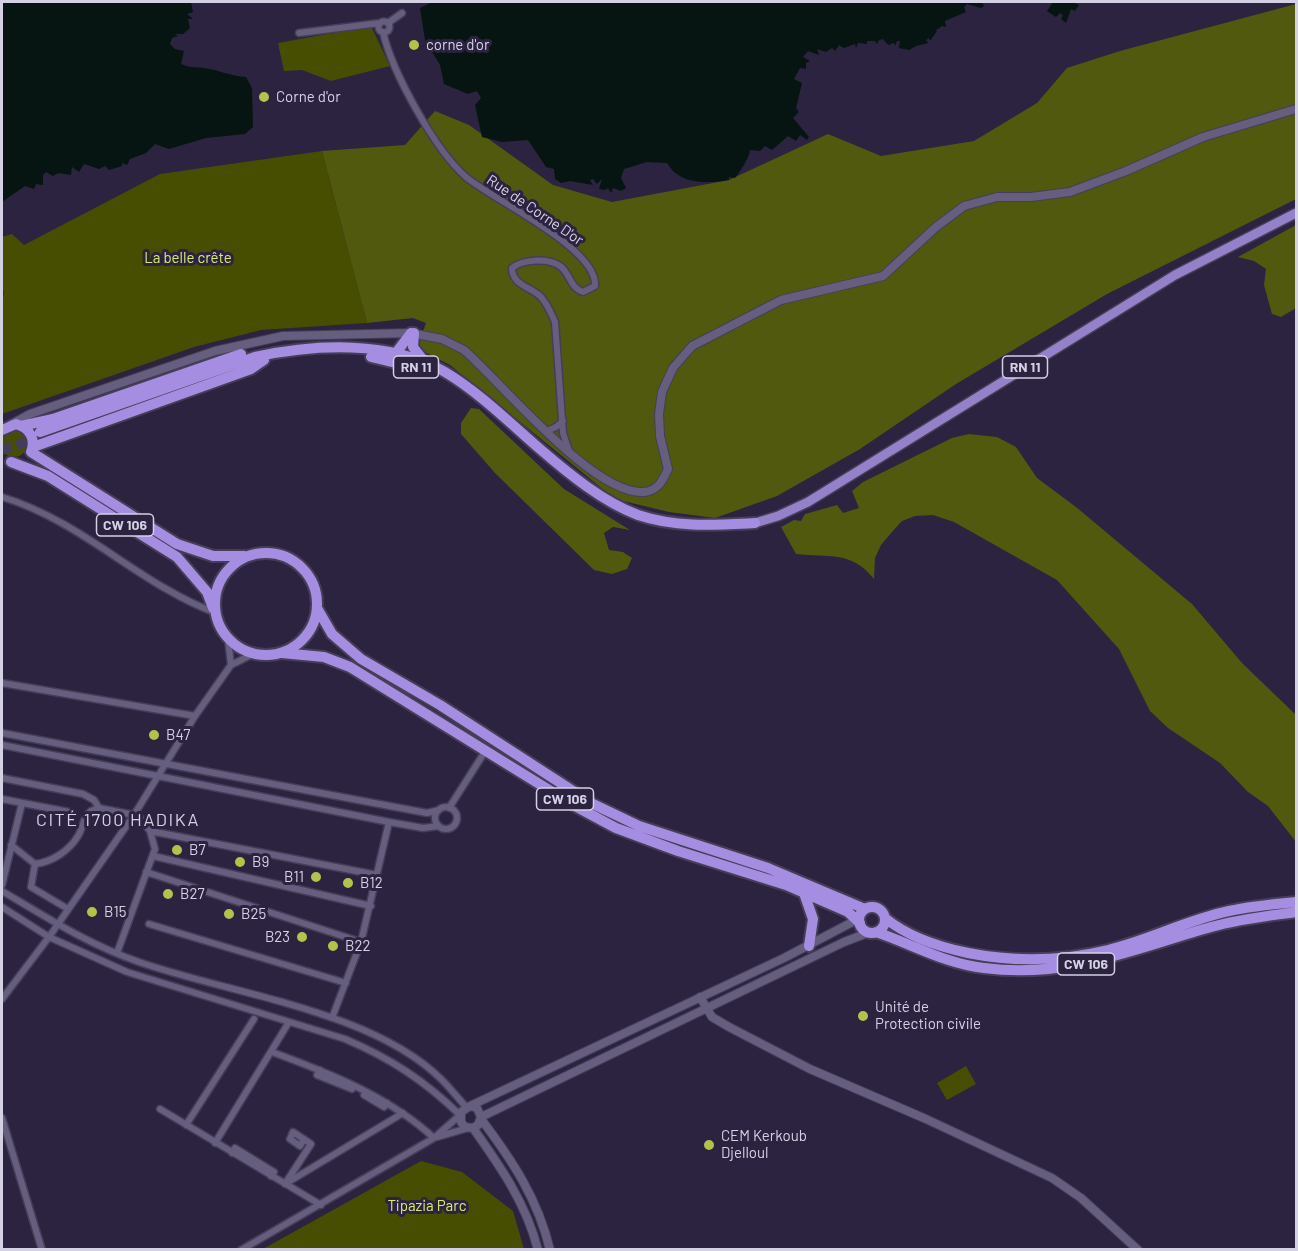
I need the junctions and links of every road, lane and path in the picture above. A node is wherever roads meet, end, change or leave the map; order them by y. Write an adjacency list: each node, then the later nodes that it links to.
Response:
1 (402, 13): 3 (street)
2 (380, 23): 3 (street); 4 (street); 5 (street)
3 (388, 23): 4 (street)
4 (383, 32): 13 (street, Rue de Corne D'or)
5 (299, 33)
6 (1296, 109): 19 (street)
7 (1296, 213): 23 (main road, RN 11)
8 (412, 333): 9 (highway); 12 (highway); 14 (street); 15 (street)
9 (396, 353): 10 (highway, RN 11); 11 (highway); 12 (highway, RN 11)
10 (267, 357): 11 (highway, RN 11); 14 (highway); 16 (highway, RN 11); 17 (highway)
11 (370, 357): 23 (highway, RN 11)
12 (426, 363): 23 (highway, RN 11)
13 (563, 420): 15 (street); 19 (street)
14 (11, 427): 18 (highway)
15 (547, 431): 19 (street)
16 (41, 434)
17 (55, 438): 18 (highway); 21 (highway)
18 (32, 450): 20 (highway); 21 (highway, CW 106)
19 (569, 452)
20 (5, 460): 26 (highway, CW 106)
21 (59, 472): 24 (highway, CW 106)
22 (2, 497): 26 (street)
23 (755, 523)
24 (250, 556): 25 (highway); 26 (highway)
25 (317, 608): 28 (highway); 62 (highway, CW 106)
26 (216, 613): 27 (highway)
27 (228, 639): 29 (highway); 30 (street)
28 (282, 652): 29 (highway); 35 (highway, CW 106)
29 (254, 654): 30 (street)
30 (231, 664): 32 (street)
31 (2, 682): 32 (street)
32 (195, 716): 36 (street)
33 (2, 733): 36 (street)
34 (2, 745): 37 (street)
35 (486, 749): 42 (street); 56 (highway, CW 106)
36 (165, 765): 37 (street); 43 (street)
37 (156, 777): 45 (street); 46 (street)
38 (2, 778): 41 (street)
39 (2, 799): 40 (street)
40 (22, 803): 44 (street); 49 (street)
41 (99, 808): 45 (street); 51 (street)
42 (449, 808): 43 (street); 47 (street)
43 (439, 810): 47 (street)
44 (69, 812)
45 (135, 814): 48 (street); 60 (street)
46 (389, 822): 47 (street); 53 (street)
47 (439, 826)
48 (150, 831): 50 (street); 53 (street)
49 (11, 845): 51 (street); 54 (street)
50 (153, 856): 52 (street); 58 (street)
51 (35, 864): 60 (street)
52 (146, 872): 68 (street); 70 (street)
53 (377, 875): 58 (street)
54 (2, 885)
55 (2, 891): 65 (street)
56 (804, 893): 62 (highway, CW 106); 69 (highway)
57 (1296, 902): 63 (highway, CW 106)
58 (370, 906): 68 (street)
59 (2, 907): 67 (street)
60 (68, 909): 65 (street)
61 (1296, 912): 66 (highway, CW 106)
62 (861, 918): 63 (highway); 66 (highway); 69 (street)
63 (885, 918): 66 (highway)
64 (149, 924): 71 (street)
65 (57, 925): 67 (street); 70 (street)
66 (873, 932): 74 (street)
67 (49, 938): 73 (street); 77 (street)
68 (361, 942): 71 (street)
69 (809, 946): 72 (street)
70 (117, 953): 75 (street)
71 (346, 983): 75 (street)
72 (700, 997): 74 (street); 79 (street)
73 (2, 999)
74 (706, 1008): 84 (street); 96 (street)
75 (332, 1018): 79 (street)
76 (254, 1019): 85 (street)
77 (289, 1022): 78 (street); 82 (street)
78 (272, 1052): 81 (street); 89 (street)
79 (468, 1106): 82 (street); 84 (street)
80 (160, 1109): 85 (street)
81 (403, 1113): 87 (street); 90 (street)
82 (460, 1116): 86 (street); 87 (street)
83 (2, 1118): 92 (street)
84 (481, 1118): 86 (street); 95 (street)
85 (186, 1125): 89 (street)
86 (471, 1128): 87 (street); 94 (street)
87 (434, 1138): 91 (street)
88 (304, 1139): 90 (street)
89 (215, 1143): 90 (street)
90 (285, 1184): 91 (street)
91 (321, 1205): 93 (street)
92 (42, 1250)
93 (241, 1250)
94 (538, 1250)
95 (550, 1250)
96 (1138, 1250)

